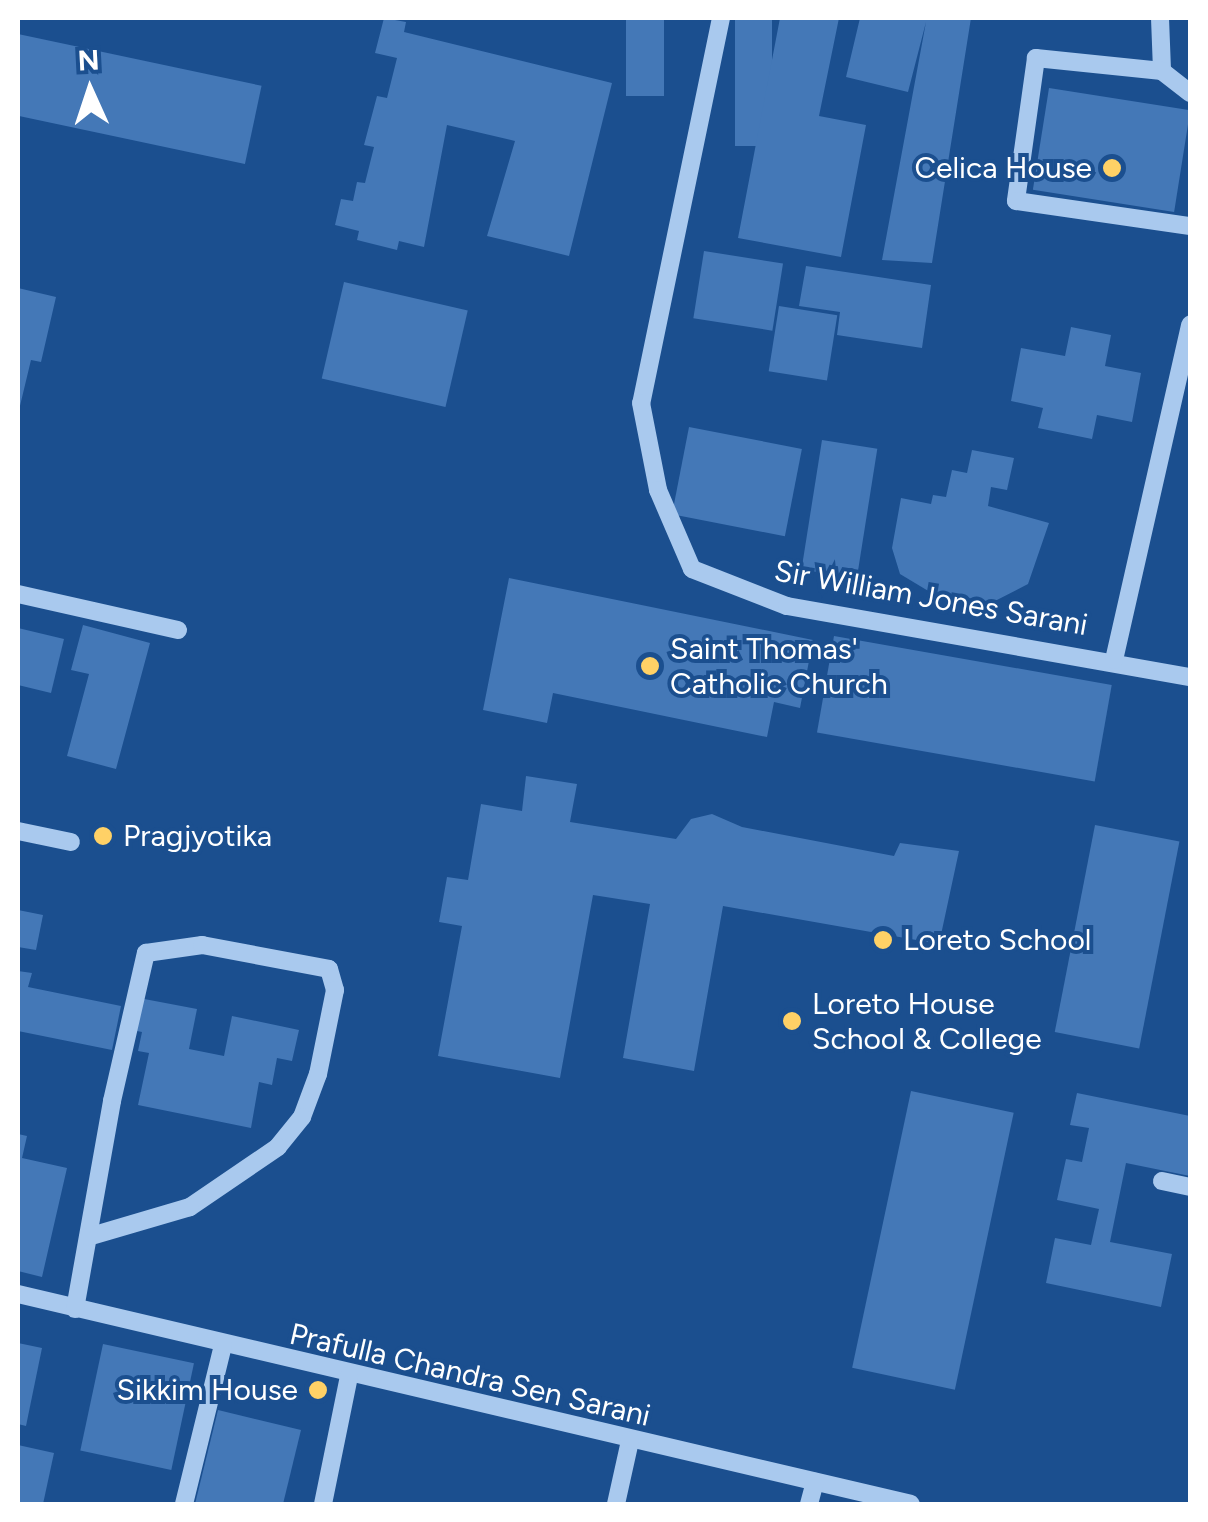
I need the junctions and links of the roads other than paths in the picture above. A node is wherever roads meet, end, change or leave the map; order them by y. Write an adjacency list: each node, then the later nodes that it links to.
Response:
1 (721, 18): 9 (street, Sir William Jones Sarani)
2 (1160, 18): 3 (street)
3 (1162, 71): 4 (street); 5 (street)
4 (1190, 93)
5 (1190, 226)
6 (1190, 325): 9 (street)
7 (18, 594): 8 (street)
8 (178, 630)
9 (1114, 660): 10 (street, Sir William Jones Sarani)
10 (1190, 677)
11 (18, 831): 12 (street)
12 (71, 842)
13 (1162, 1181): 14 (street)
14 (1190, 1187)
15 (88, 1237): 15 (street); 17 (street)
16 (18, 1294): 17 (street, Prafulla Chandra Sen Sarani)
17 (76, 1308): 18 (street, Prafulla Chandra Sen Sarani)
18 (224, 1346): 19 (street, Prafulla Chandra Sen Sarani); 22 (street)
19 (350, 1376): 20 (street, Prafulla Chandra Sen Sarani); 23 (street)
20 (630, 1440): 21 (street, Prafulla Chandra Sen Sarani); 24 (street)
21 (814, 1482): 25 (street); 26 (street, Prafulla Chandra Sen Sarani)
22 (184, 1504)
23 (323, 1504)
24 (616, 1504)
25 (809, 1504)
26 (911, 1504)

